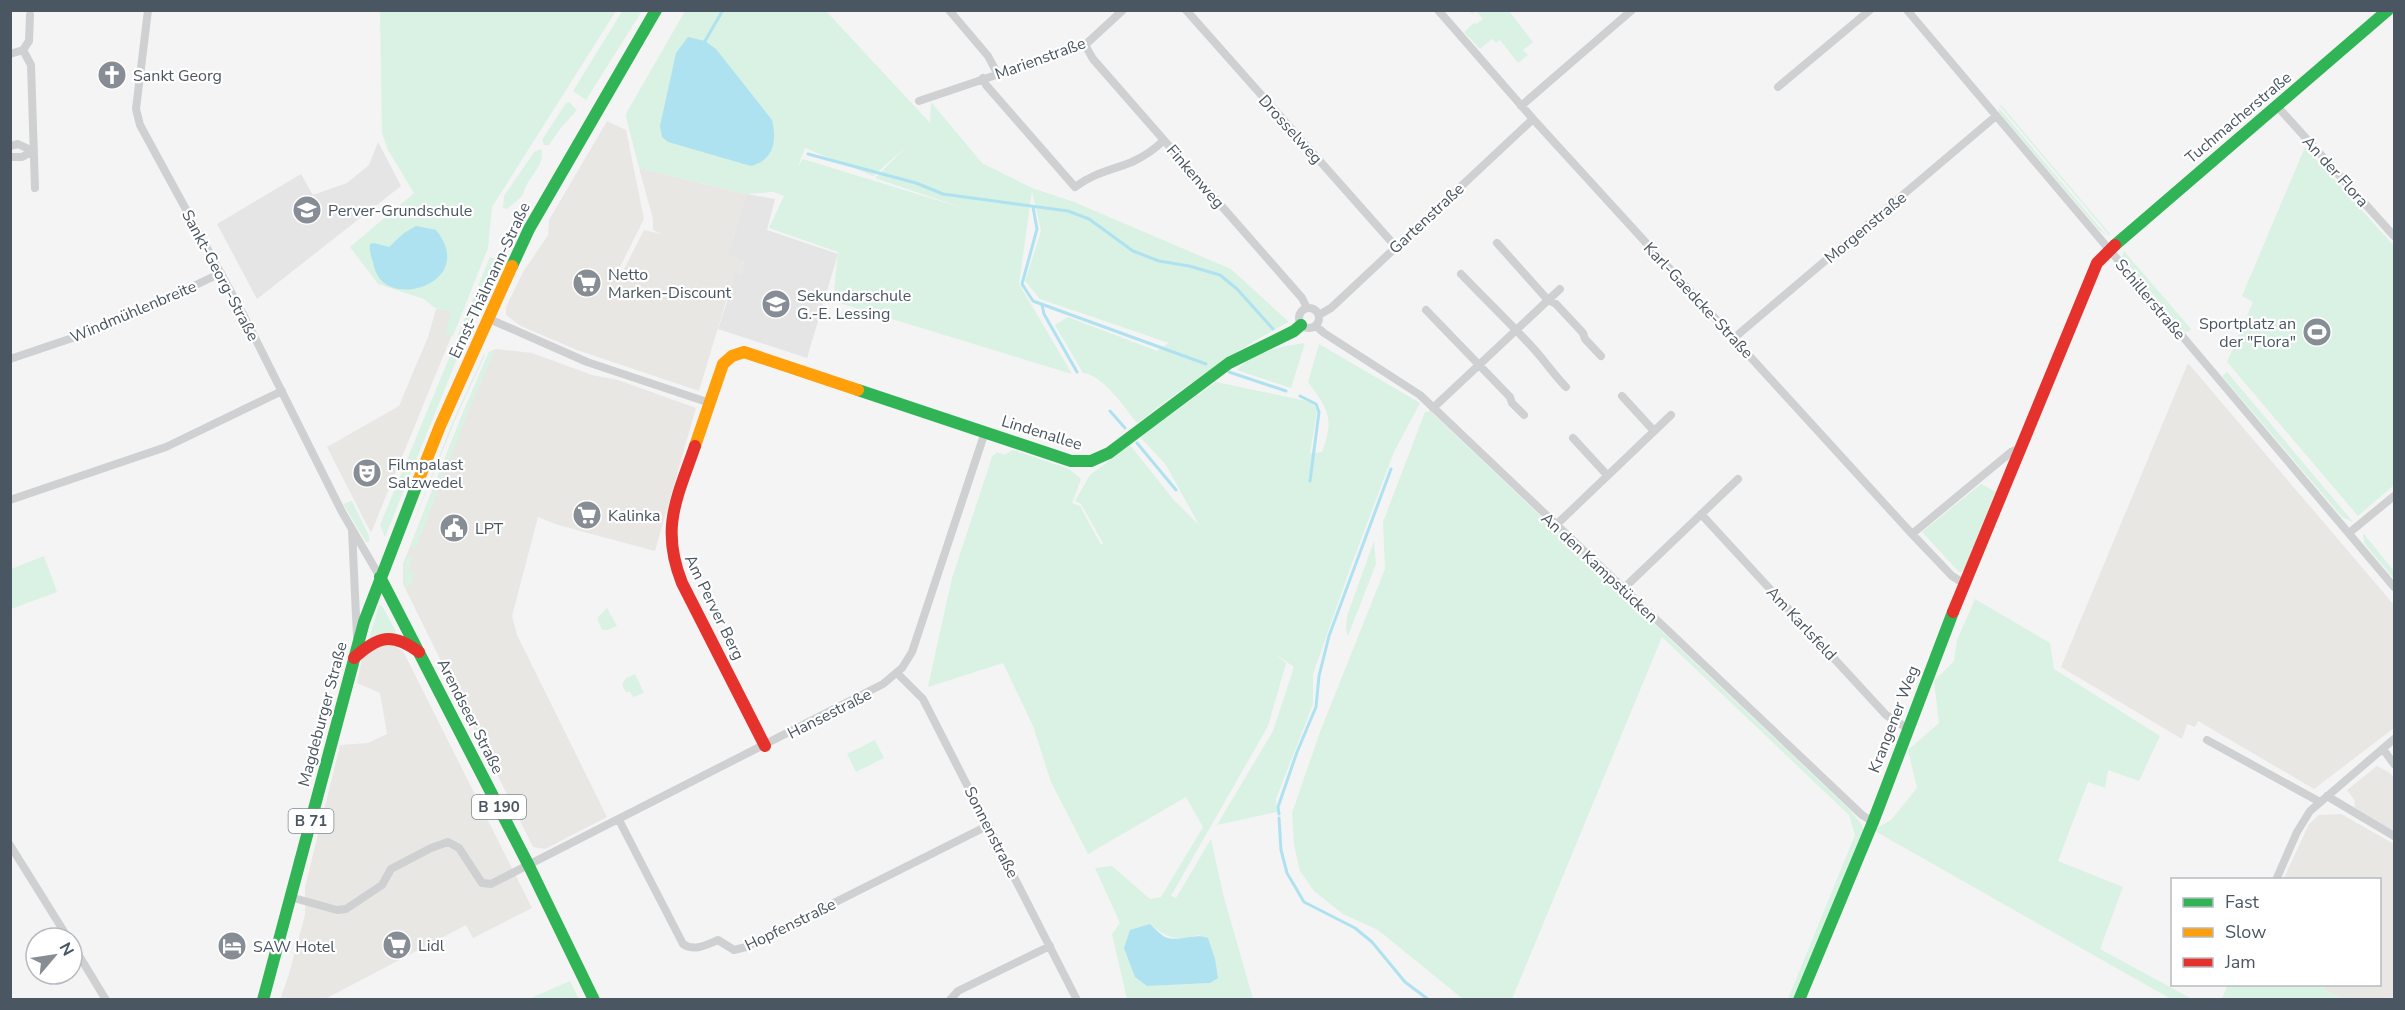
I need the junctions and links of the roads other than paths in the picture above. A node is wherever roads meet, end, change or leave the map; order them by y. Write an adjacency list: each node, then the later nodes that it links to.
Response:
1 (148, 10): 34 (street, Sankt-Georg-Straße)
2 (656, 10): 41 (street, Ernst-Thälmann-Straße / B 71)
3 (949, 10): 17 (street)
4 (1107, 10): 13 (street)
5 (1123, 10): 13 (street, Marienstraße)
6 (1186, 10): 32 (street, Drosselweg)
7 (1438, 10): 21 (street, Karl-Gaedcke-Straße)
8 (1632, 10): 21 (street)
9 (1870, 10): 19 (street)
10 (1907, 10): 23 (street, Schillerstraße)
11 (2388, 10): 22 (street, Tuchmacherstraße)
12 (30, 15): 15 (street)
13 (1114, 19): 14 (street, Marienstraße)
14 (1085, 45): 17 (street, Marienstraße); 25 (street, Finkenweg)
15 (23, 50): 16 (street); 27 (street)
16 (10, 54)
17 (998, 73): 18 (street, Marienstraße)
18 (983, 78): 20 (street, Marienstraße); 25 (street, Marienstraße)
19 (1778, 87)
20 (919, 101)
21 (1521, 106): 24 (street, Karl-Gaedcke-Straße)
22 (2277, 106): 30 (street, An der Flora); 33 (street, Tuchmacherstraße)
23 (1996, 116): 33 (street, Schillerstraße); 45 (street, Morgenstraße)
24 (1533, 118): 32 (street, Gartenstraße); 45 (street, Karl-Gaedcke-Straße)
25 (1164, 140): 38 (street, Finkenweg)
26 (10, 146): 27 (street)
27 (33, 151): 28 (street); 29 (street)
28 (10, 157)
29 (35, 188)
30 (2394, 236)
31 (1497, 243): 37 (street)
32 (1396, 247): 40 (street, Gartenstraße)
33 (2109, 250): 60 (street, Krangener Weg); 68 (street, Schillerstraße)
34 (221, 273): 48 (street, Windmühlenbreite); 51 (street, Sankt-Georg-Straße)
35 (1461, 274): 44 (street)
36 (1560, 289): 37 (street)
37 (1547, 299): 44 (street); 47 (street)
38 (1307, 308): 40 (street); 42 (street)
39 (1426, 310): 49 (street)
40 (1319, 315): 43 (street)
41 (487, 318): 53 (street); 70 (street, Ernst-Thälmann-Straße / B 71)
42 (1301, 325): 43 (street); 58 (street, Lindenallee)
43 (1316, 326): 54 (street, An den Kampstücken)
44 (1514, 330): 49 (street); 50 (street)
45 (1734, 338): 69 (street, Karl-Gaedcke-Straße)
46 (744, 352): 53 (street, Am Perver Berg); 58 (street, Lindenallee)
47 (1601, 356)
48 (10, 359)
49 (1478, 364): 54 (street); 55 (street)
50 (1566, 387)
51 (282, 391): 64 (street); 67 (street, Sankt-Georg-Straße)
52 (1622, 396): 57 (street)
53 (710, 403): 81 (street, Am Perver Berg)
54 (1433, 408): 66 (street, An den Kampstücken)
55 (1524, 415)
56 (1671, 415): 57 (street)
57 (1654, 431): 61 (street)
58 (985, 432): 77 (street, Hansestraße)
59 (1573, 438): 61 (street)
60 (2020, 452): 69 (street); 71 (street, Krangener Weg)
61 (1607, 475): 66 (street)
62 (1738, 479): 65 (street)
63 (2394, 496): 68 (street)
64 (10, 500)
65 (1701, 514): 73 (street); 78 (street, Am Karlsfeld)
66 (1556, 525): 73 (street, An den Kampstücken)
67 (352, 530): 70 (street, Sankt-Georg-Straße); 74 (street, Sankt-Georg-Straße)
68 (2349, 533): 72 (street, Schillerstraße)
69 (1912, 534): 71 (street, Karl-Gaedcke-Straße)
70 (381, 577): 74 (street, Magdeburger Straße / B 71); 75 (street, Arendseer Straße / B 190)
71 (1965, 584): 78 (street, Krangener Weg)
72 (2394, 587)
73 (1623, 589): 86 (street, An den Kampstücken)
74 (357, 644): 76 (street, Magdeburger Straße / B 71)
75 (422, 655): 76 (street); 90 (street, Arendseer Straße / B 190)
76 (353, 659): 92 (street, Magdeburger Straße / B 71)
77 (897, 673): 81 (street, Hansestraße); 87 (street, Sonnenstraße)
78 (1907, 728): 86 (street, Krangener Weg)
79 (2394, 739): 82 (street)
80 (2207, 740): 84 (street)
81 (765, 746): 85 (street, Hansestraße)
82 (2383, 749): 83 (street); 84 (street)
83 (2394, 764)
84 (2323, 799): 88 (street); 91 (street)
85 (619, 820): 87 (street, Hopfenstraße); 90 (street, Hansestraße)
86 (1873, 822): 101 (street, Krangener Weg)
87 (989, 825): 94 (street, Sonnenstraße)
88 (2394, 836)
89 (10, 845): 93 (street)
90 (529, 866): 92 (street, Hansestraße); 98 (street, Arendseer Straße / B 190)
91 (2276, 878)
92 (291, 897): 97 (street, Magdeburger Straße / B 71)
93 (61, 926)
94 (1050, 946): 99 (street); 100 (street, Sonnenstraße)
95 (84, 963): 96 (street)
96 (106, 999)
97 (263, 999)
98 (594, 999)
99 (950, 999)
100 (1077, 999)
101 (1799, 999)

